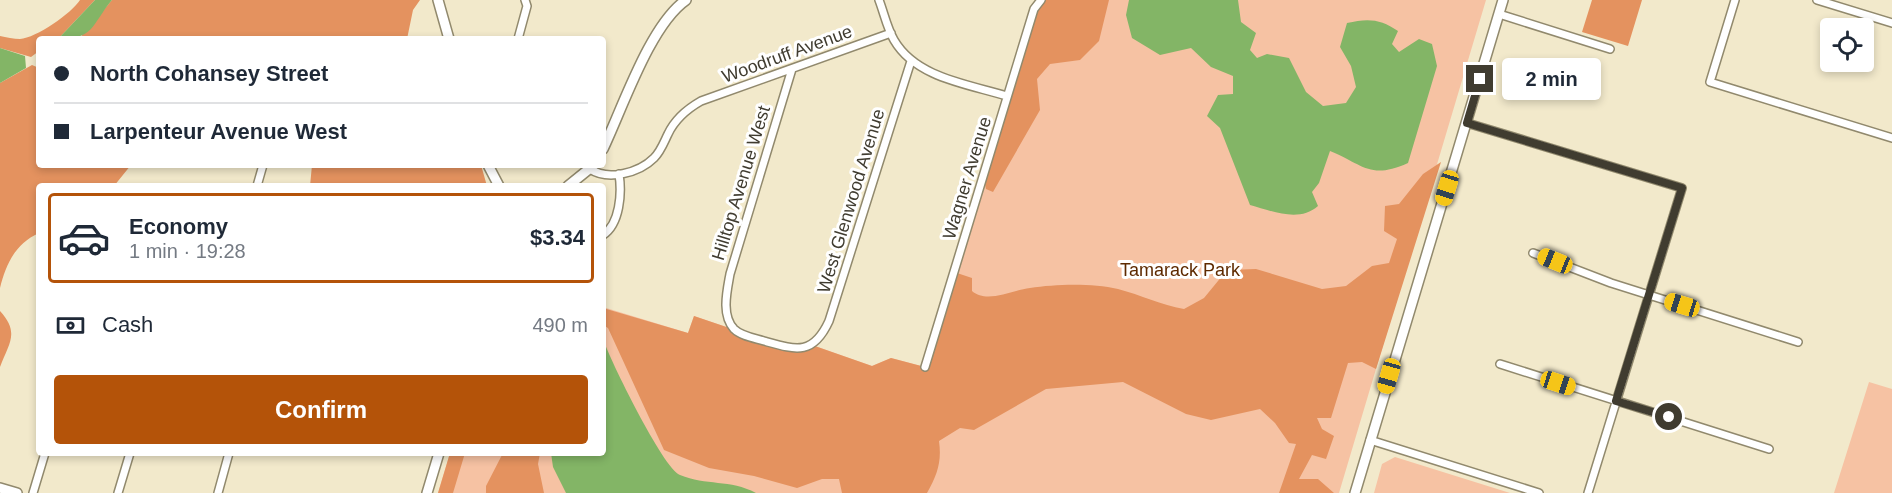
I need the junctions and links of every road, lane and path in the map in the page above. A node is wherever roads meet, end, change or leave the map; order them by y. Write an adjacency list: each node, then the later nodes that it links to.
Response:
1 (438, 0): 12 (main road)
2 (525, 0): 13 (street)
3 (686, 0): 20 (main road)
4 (879, 0): 11 (street)
5 (1041, 0): 17 (street, Wagner Avenue)
6 (1503, 0): 9 (main road)
7 (1735, 0): 19 (street)
8 (1817, 0): 10 (street)
9 (1499, 14): 14 (street); 18 (main road)
10 (1892, 23)
11 (891, 33): 15 (street); 16 (street, Woodruff Avenue)
12 (448, 36)
13 (519, 36)
14 (1610, 49)
15 (911, 61): 17 (street); 32 (street, West Glenwood Avenue)
16 (792, 69): 25 (street, Woodruff Avenue); 32 (street, Hilltop Avenue West)
17 (1007, 96): 35 (street, Wagner Avenue)
18 (1467, 123): 31 (street); 37 (main road)
19 (1892, 138)
20 (606, 143)
21 (262, 168): 26 (street)
22 (490, 168): 27 (main road)
23 (591, 168): 28 (main road)
24 (593, 168): 25 (street)
25 (619, 174): 29 (street)
26 (257, 183)
27 (497, 183)
28 (572, 183)
29 (606, 233)
30 (1533, 253): 31 (street)
31 (1649, 295): 33 (street); 36 (street)
32 (726, 307)
33 (1798, 342)
34 (1500, 364): 36 (street)
35 (925, 367)
36 (1616, 401): 38 (street); 51 (street)
37 (1370, 440): 49 (main road); 50 (street)
38 (1769, 449)
39 (44, 456): 45 (street)
40 (129, 456): 46 (street)
41 (228, 456): 47 (street)
42 (438, 456): 48 (main road)
43 (0, 488): 44 (main road)
44 (17, 493)
45 (33, 493)
46 (118, 493)
47 (218, 493)
48 (427, 493)
49 (1354, 493)
50 (1539, 493)
51 (1588, 493)

